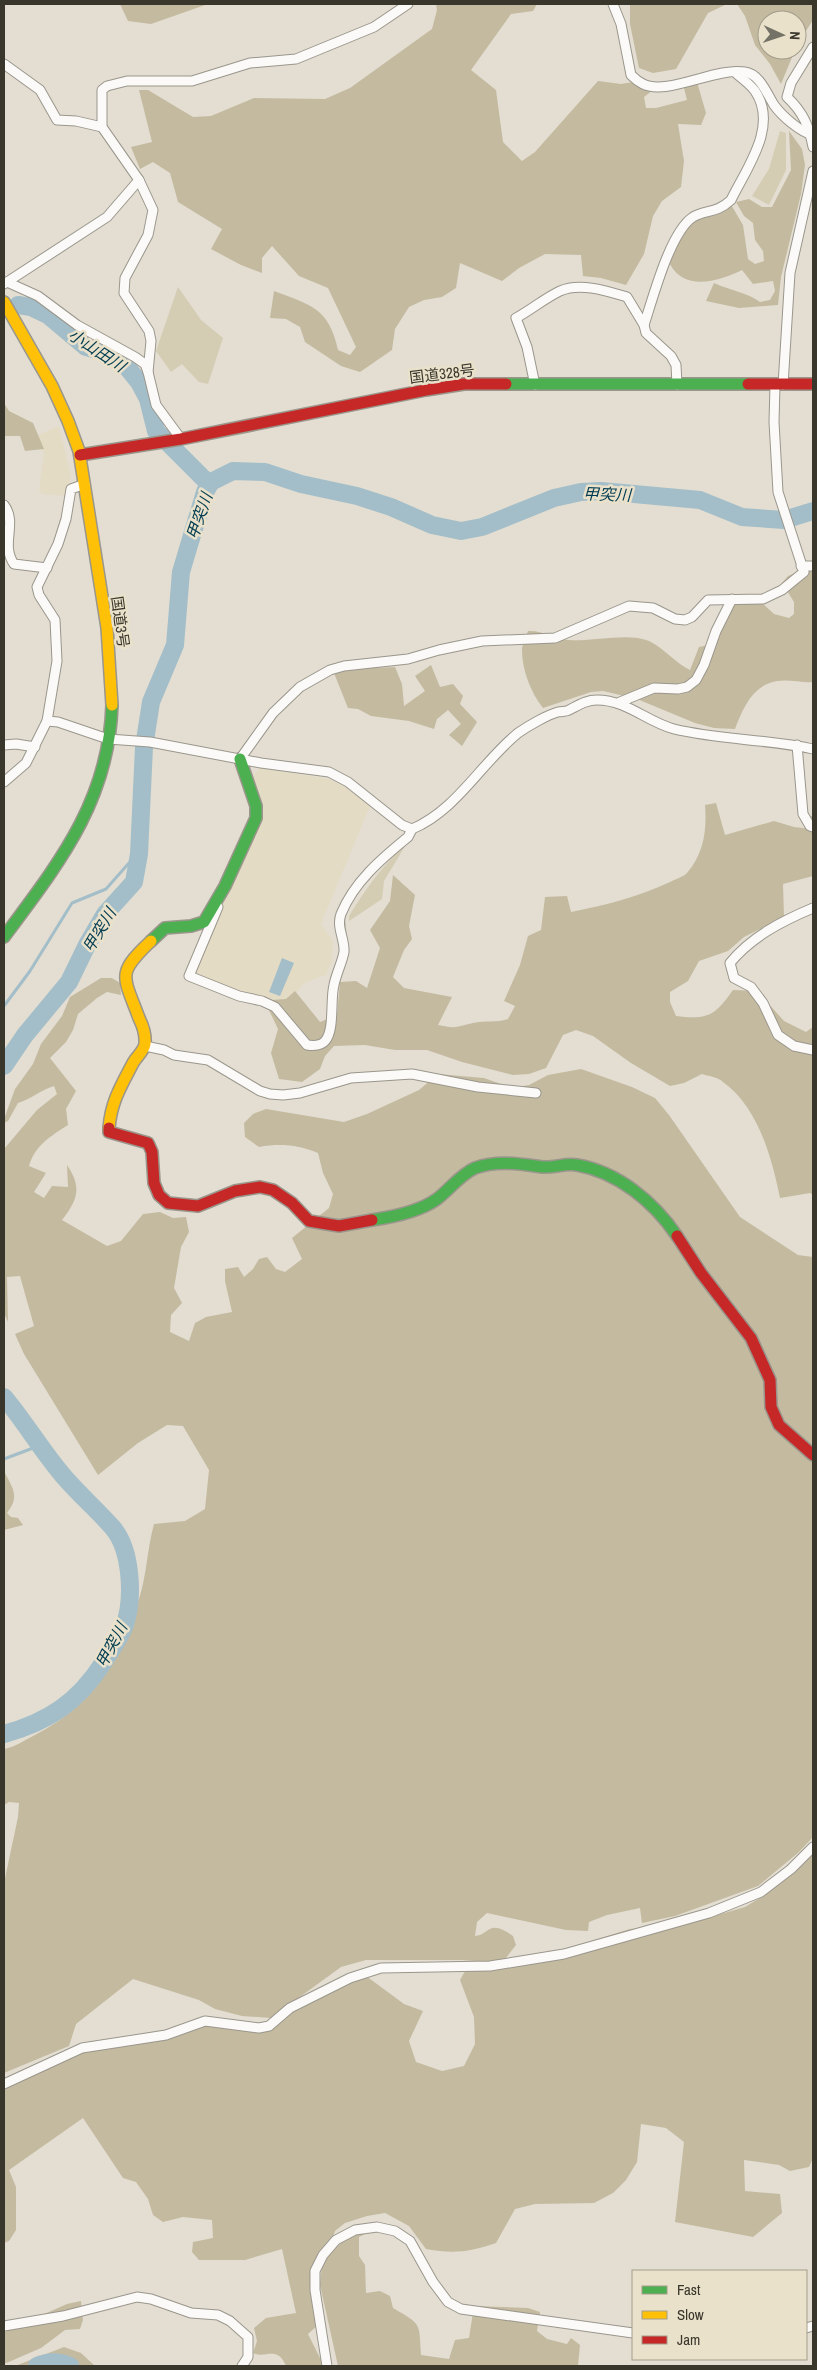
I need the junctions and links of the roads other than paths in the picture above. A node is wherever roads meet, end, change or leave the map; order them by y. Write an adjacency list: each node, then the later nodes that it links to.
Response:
1 (408, 4): 6 (street)
2 (614, 4): 5 (street)
3 (813, 47): 7 (street)
4 (4, 64): 6 (street)
5 (735, 72): 7 (street); 13 (street)
6 (102, 127): 10 (street)
7 (812, 135): 8 (street)
8 (813, 147)
9 (813, 171): 18 (street)
10 (139, 180): 11 (street); 14 (street)
11 (6, 283): 14 (street)
12 (4, 302): 20 (main road, 国道3号)
13 (644, 325): 16 (street); 17 (street)
14 (148, 372): 19 (street)
15 (813, 384): 18 (main road, 国道328号)
16 (535, 385): 17 (main road, 国道328号); 19 (main road, 国道328号)
17 (677, 385): 18 (main road, 国道328号)
18 (779, 385): 23 (street)
19 (178, 439): 20 (main road, 国道328号)
20 (80, 455): 21 (main road, 国道3号)
21 (85, 484): 25 (street); 30 (main road, 国道3号)
22 (4, 505): 25 (street)
23 (801, 566): 24 (street); 26 (street)
24 (813, 566)
25 (46, 568): 28 (street)
26 (732, 599): 27 (street); 36 (street)
27 (620, 702): 32 (street); 39 (street)
28 (47, 721): 30 (street); 34 (street)
29 (4, 738): 31 (street)
30 (108, 739): 36 (street); 42 (main road, 国道3号)
31 (16, 744): 33 (street); 34 (street)
32 (797, 745): 35 (street); 38 (street)
33 (4, 746)
34 (35, 747): 37 (street)
35 (813, 749)
36 (240, 759): 39 (street); 40 (main road)
37 (4, 782)
38 (813, 827)
39 (412, 829): 40 (street)
40 (225, 886): 43 (main road)
41 (813, 908): 44 (street)
42 (4, 937)
43 (145, 1046): 45 (street); 46 (main road)
44 (813, 1050)
45 (536, 1093)
46 (813, 1455)
47 (813, 1847): 48 (street)
48 (4, 2084)
49 (4, 2326): 51 (street)
50 (632, 2333): 52 (street)
51 (242, 2366)
52 (327, 2366)

